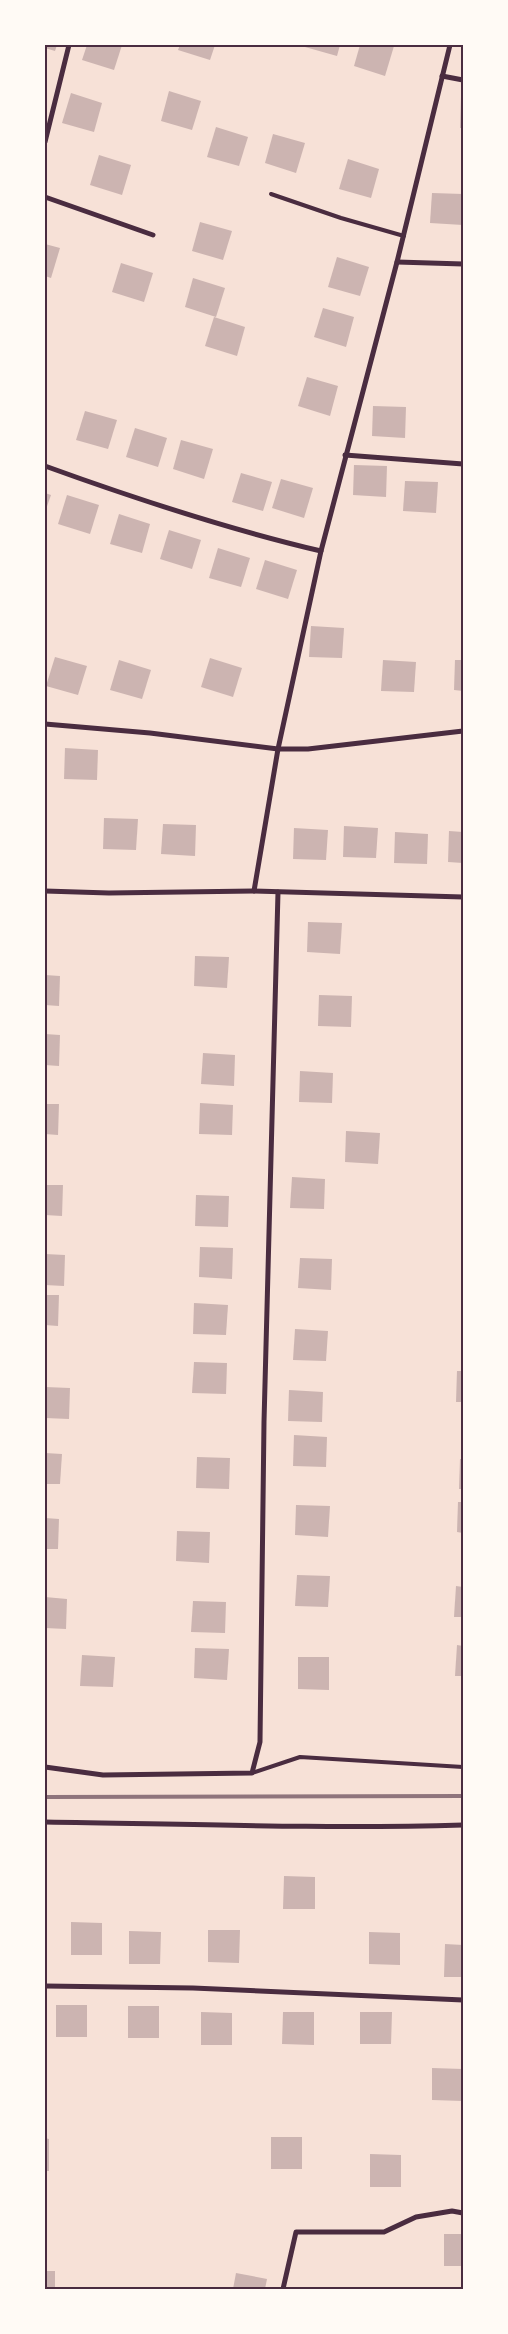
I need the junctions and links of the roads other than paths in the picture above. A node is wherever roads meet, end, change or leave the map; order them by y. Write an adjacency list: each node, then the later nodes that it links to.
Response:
1 (69, 45): 5 (street)
2 (450, 45): 3 (street)
3 (442, 76): 4 (street); 9 (street)
4 (463, 80)
5 (45, 142)
6 (271, 194): 9 (lane)
7 (45, 197): 8 (street)
8 (153, 235)
9 (404, 236): 10 (street)
10 (397, 262): 11 (street); 12 (street)
11 (463, 264)
12 (345, 455): 13 (street); 15 (street)
13 (463, 464)
14 (45, 466): 15 (street)
15 (321, 551): 18 (street)
16 (45, 724): 18 (street)
17 (463, 731): 18 (street)
18 (278, 749): 20 (street)
19 (45, 891): 20 (street)
20 (254, 891): 21 (street)
21 (278, 892): 22 (street); 25 (street)
22 (463, 897)
23 (45, 1767): 25 (street)
24 (463, 1767): 25 (lane)
25 (252, 1773)
26 (45, 1822): 27 (street)
27 (463, 1825)
28 (45, 1986): 29 (street)
29 (463, 2000)
30 (463, 2213): 31 (street)
31 (283, 2289)

